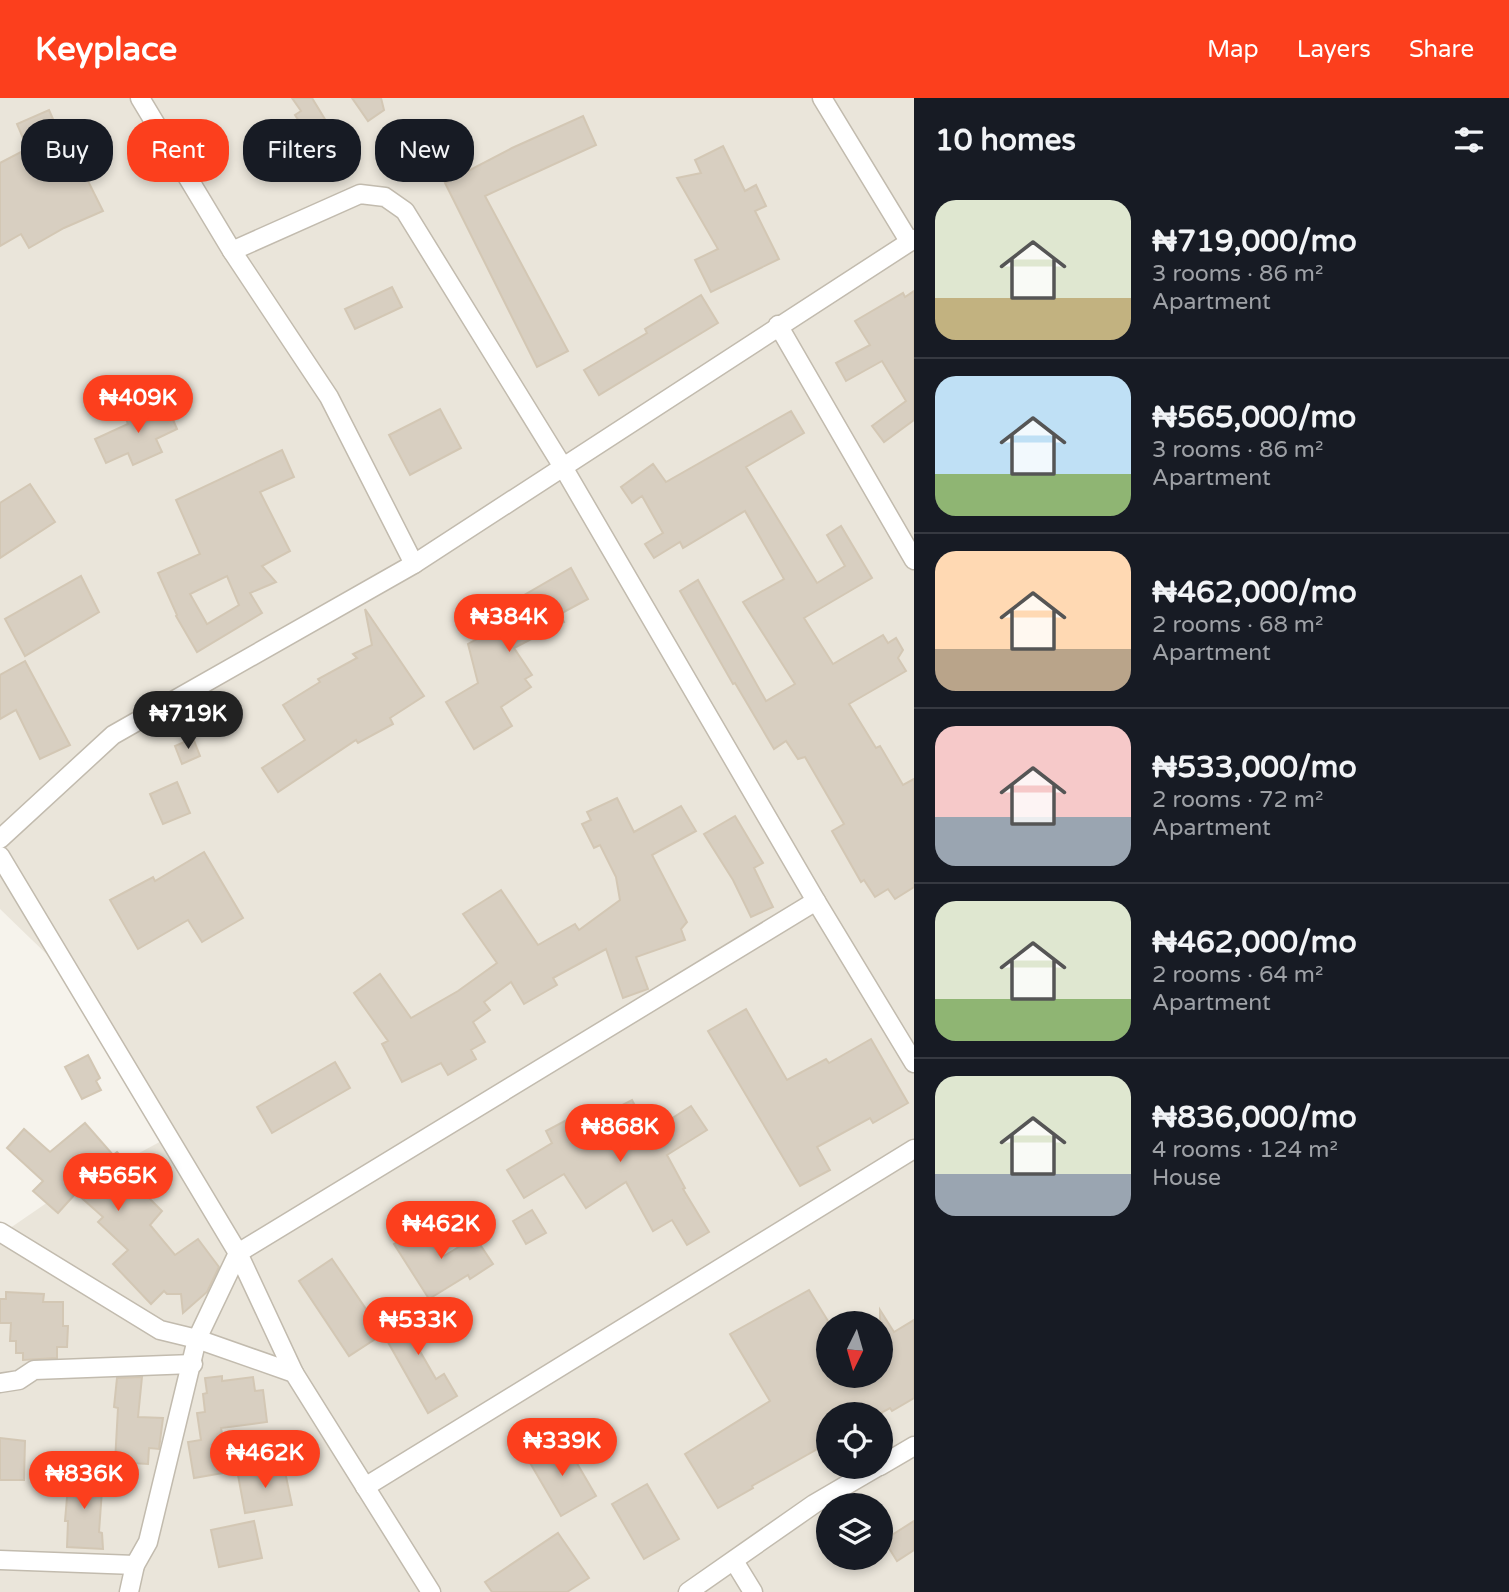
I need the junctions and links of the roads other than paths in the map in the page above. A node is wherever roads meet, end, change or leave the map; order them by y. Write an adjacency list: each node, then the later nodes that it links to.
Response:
1 (140, 98): 4 (street)
2 (822, 98): 3 (street)
3 (912, 240): 5 (street)
4 (232, 251): 6 (street); 8 (street)
5 (778, 325): 6 (street); 7 (street)
6 (564, 467): 8 (street); 11 (street)
7 (911, 550)
8 (414, 564): 9 (street)
9 (0, 839)
10 (0, 856): 15 (street)
11 (816, 901): 12 (street); 15 (street)
12 (914, 1063)
13 (914, 1149): 23 (street)
14 (0, 1232): 16 (street)
15 (238, 1253): 16 (street); 18 (street)
16 (197, 1339): 17 (street); 18 (street)
17 (193, 1364): 19 (street); 26 (street)
18 (294, 1373): 23 (street)
19 (0, 1383)
20 (914, 1446): 21 (street)
21 (893, 1458)
22 (857, 1479): 25 (street)
23 (365, 1487): 28 (street)
24 (0, 1560): 26 (street)
25 (734, 1561): 29 (street); 30 (street)
26 (135, 1565): 27 (street)
27 (129, 1592)
28 (431, 1592)
29 (688, 1592)
30 (753, 1592)

